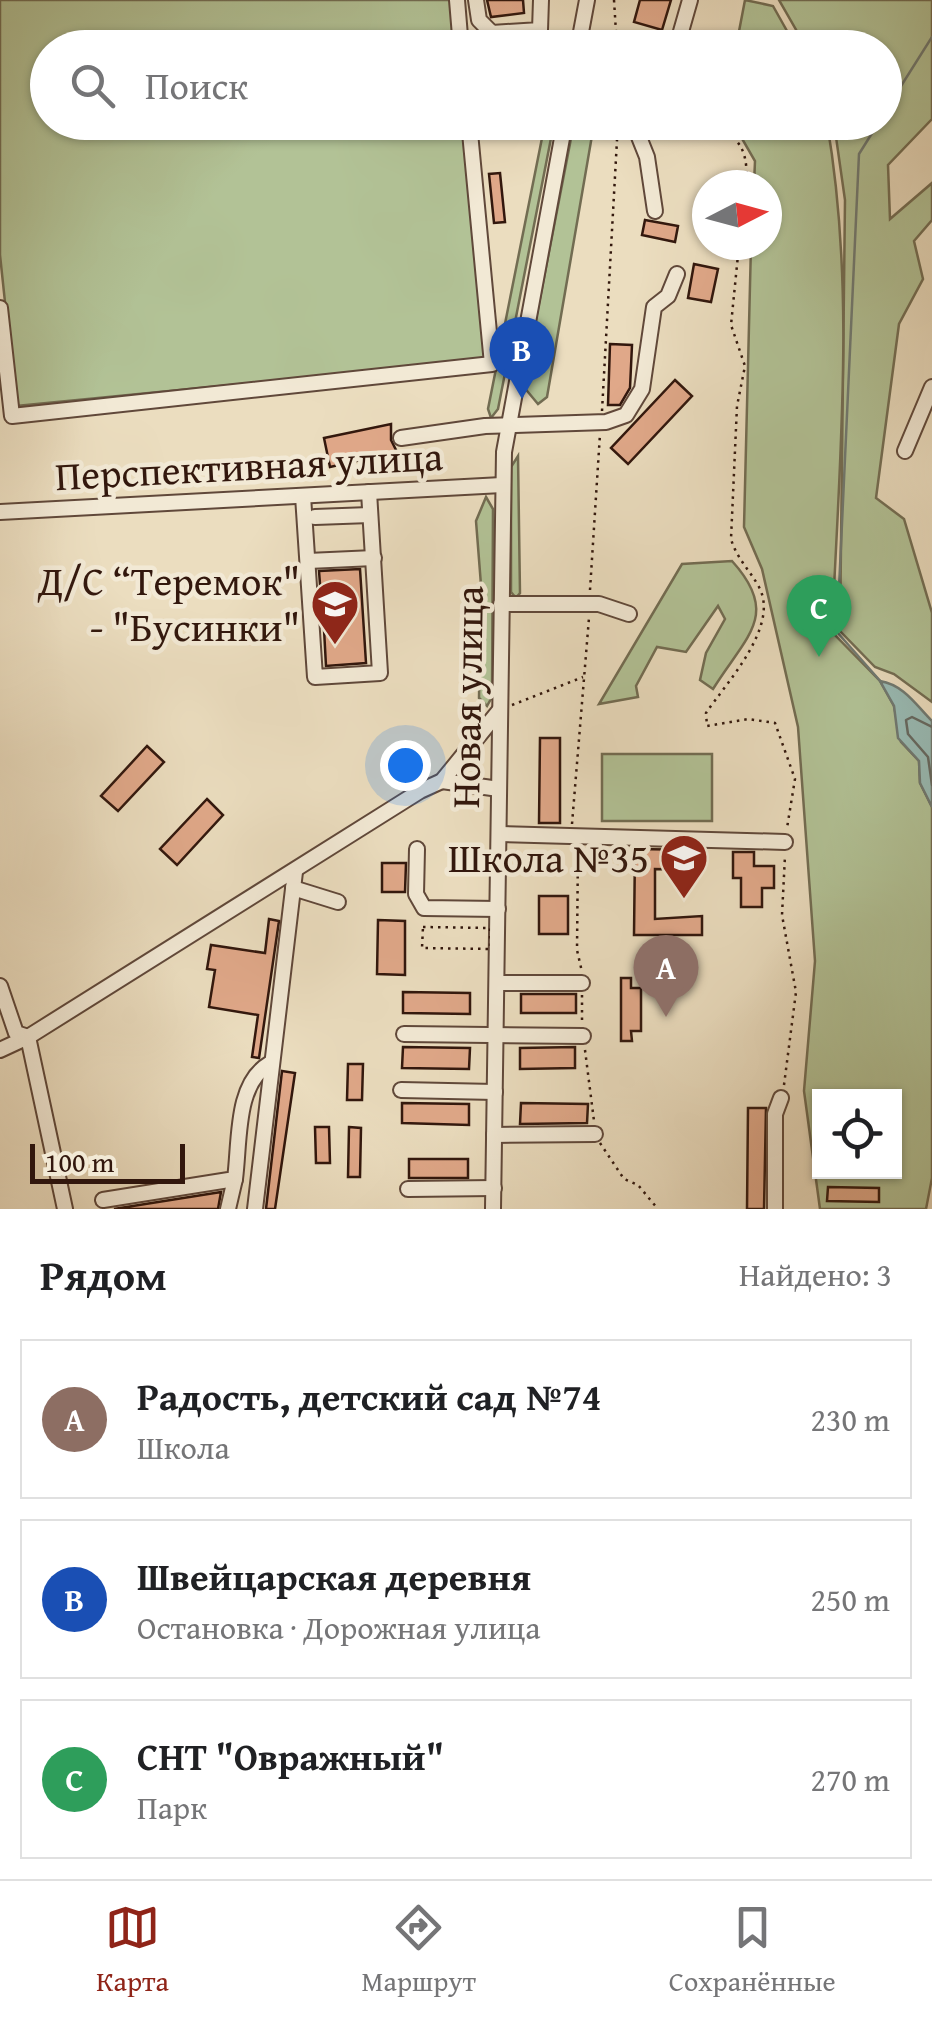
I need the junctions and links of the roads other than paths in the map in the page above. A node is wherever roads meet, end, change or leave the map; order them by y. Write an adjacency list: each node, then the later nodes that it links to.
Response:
1 (457, 0): 7 (street)
2 (476, 0): 8 (street)
3 (541, 0): 9 (street)
4 (587, 0): 10 (street)
5 (690, 0): 6 (street)
6 (682, 29)
7 (460, 30)
8 (489, 30)
9 (540, 30)
10 (581, 30)
11 (470, 140): 16 (street)
12 (561, 140): 18 (street, Новая улица)
13 (641, 140): 14 (street)
14 (656, 211)
15 (676, 274): 18 (street)
16 (0, 308)
17 (932, 387): 20 (street)
18 (509, 424): 19 (street); 21 (street, Новая улица)
19 (401, 438)
20 (905, 451)
21 (502, 485): 22 (street, Перспективная улица); 29 (street, Новая улица)
22 (369, 492): 23 (street, Перспективная улица); 25 (street)
23 (303, 496): 24 (street, Перспективная улица); 28 (street)
24 (0, 512)
25 (370, 514): 26 (street); 27 (street)
26 (315, 518)
27 (374, 558): 28 (street); 28 (street)
28 (308, 561)
29 (501, 604): 30 (street); 31 (street, Новая улица)
30 (628, 614)
31 (500, 710): 32 (street); 35 (street, Новая улица)
32 (471, 746): 33 (street); 34 (street)
33 (442, 781): 34 (street); 39 (street)
34 (468, 784): 35 (street)
35 (499, 789): 36 (street, Новая улица)
36 (498, 834): 37 (street); 41 (street, Новая улица)
37 (785, 842)
38 (417, 849): 41 (street)
39 (294, 880): 40 (street); 48 (street); 50 (street)
40 (338, 902)
41 (498, 909): 42 (street, Новая улица)
42 (496, 983): 43 (street); 46 (street, Новая улица)
43 (582, 983)
44 (0, 986): 48 (street)
45 (404, 1034): 46 (street)
46 (496, 1035): 47 (street); 52 (street, Новая улица)
47 (582, 1036)
48 (28, 1038): 49 (street); 60 (street)
49 (0, 1050)
50 (269, 1064): 56 (street); 62 (street)
51 (402, 1090): 52 (street)
52 (495, 1092): 55 (street, Новая улица)
53 (781, 1098): 64 (street)
54 (595, 1134): 55 (street)
55 (494, 1135): 57 (street, Новая улица)
56 (235, 1179): 59 (street); 61 (street)
57 (494, 1188): 58 (street); 63 (street, Новая улица)
58 (408, 1189)
59 (104, 1200)
60 (66, 1209)
61 (228, 1209)
62 (255, 1209)
63 (493, 1209)
64 (775, 1209)

